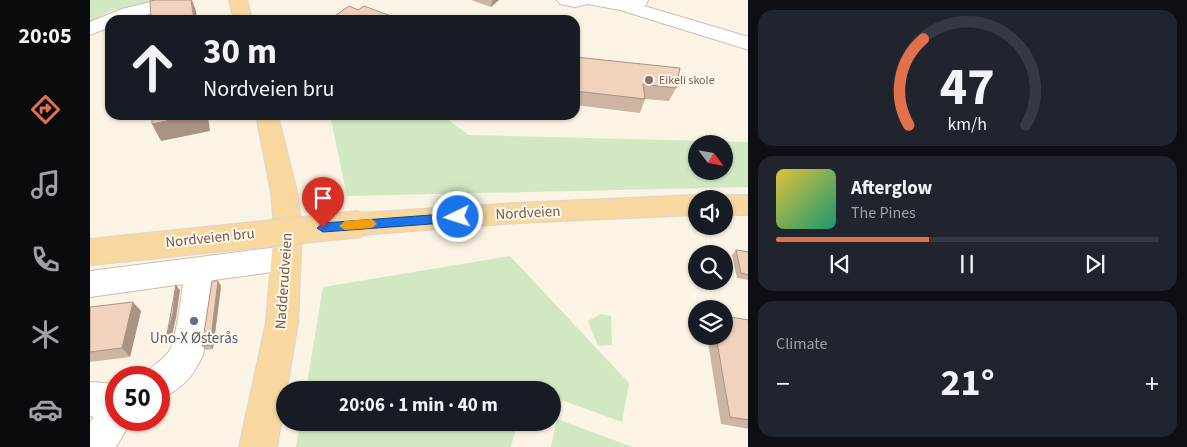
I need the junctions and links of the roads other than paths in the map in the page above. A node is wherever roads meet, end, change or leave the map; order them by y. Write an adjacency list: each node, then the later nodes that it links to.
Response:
1 (180, 0): 8 (street)
2 (238, 0): 9 (main road)
3 (566, 0): 4 (street)
4 (584, 0)
5 (593, 0): 7 (street)
6 (642, 0): 7 (street)
7 (622, 5): 10 (street)
8 (123, 15)
9 (242, 15)
10 (748, 44)
11 (268, 120): 17 (main road, Nadderudveien)
12 (733, 205): 13 (main road)
13 (748, 205)
14 (688, 206): 15 (main road, Nordveien)
15 (360, 224): 16 (main road, Nordveien bru, bridge)
16 (90, 252)
17 (286, 258): 18 (street); 25 (main road, Nadderudveien)
18 (201, 270): 19 (street); 20 (street)
19 (90, 284)
20 (170, 376)
21 (90, 399): 22 (street)
22 (105, 400)
23 (106, 431): 24 (street)
24 (96, 447)
25 (258, 447)

